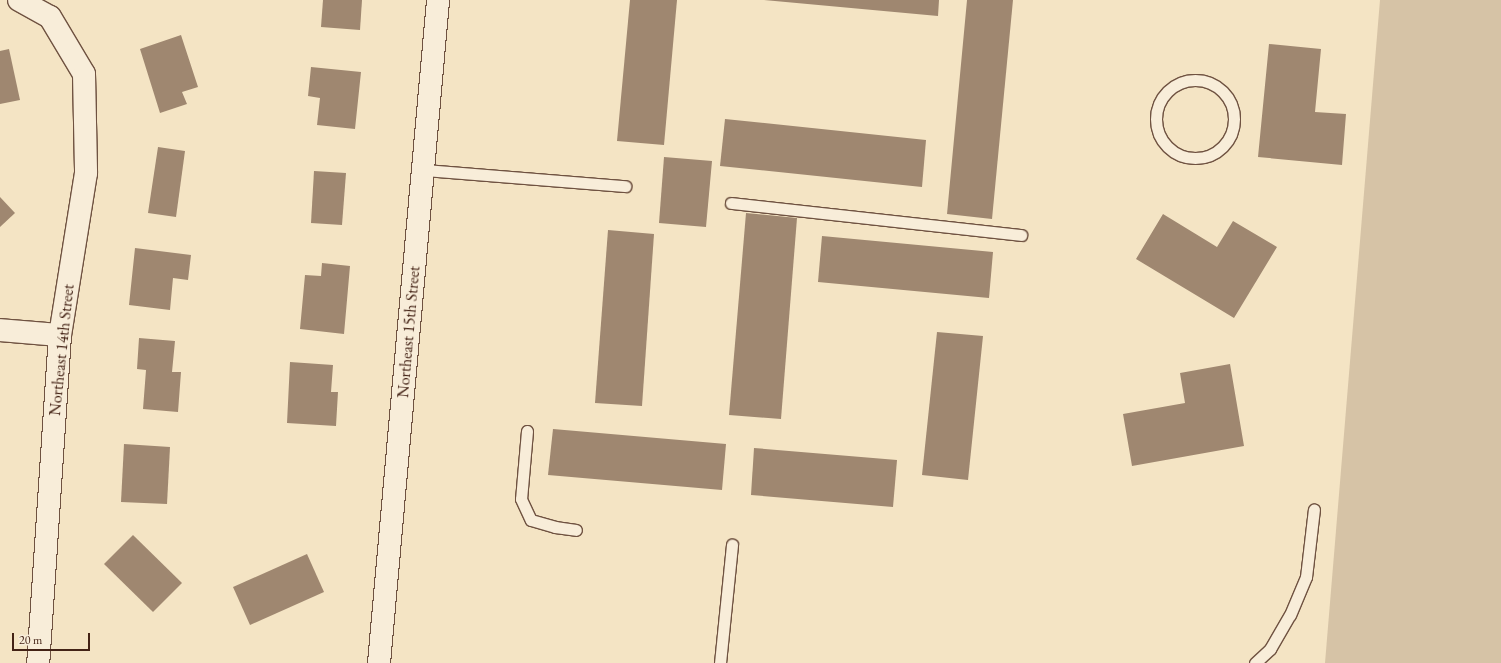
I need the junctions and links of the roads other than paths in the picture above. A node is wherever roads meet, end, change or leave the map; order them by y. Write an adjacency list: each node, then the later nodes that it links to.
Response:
1 (19, 0): 9 (street, Northeast 14th Street)
2 (438, 0): 4 (street, Northeast 15th Street)
3 (1199, 159): 3 (lane)
4 (424, 170): 5 (lane); 15 (street, Northeast 15th Street)
5 (625, 186)
6 (731, 203): 7 (lane)
7 (1022, 235)
8 (0, 330): 9 (street)
9 (60, 335): 14 (street, Northeast 14th Street)
10 (527, 431): 12 (lane)
11 (1314, 509): 17 (lane)
12 (576, 530)
13 (732, 545): 16 (lane)
14 (38, 663)
15 (379, 663)
16 (720, 663)
17 (1255, 663)

